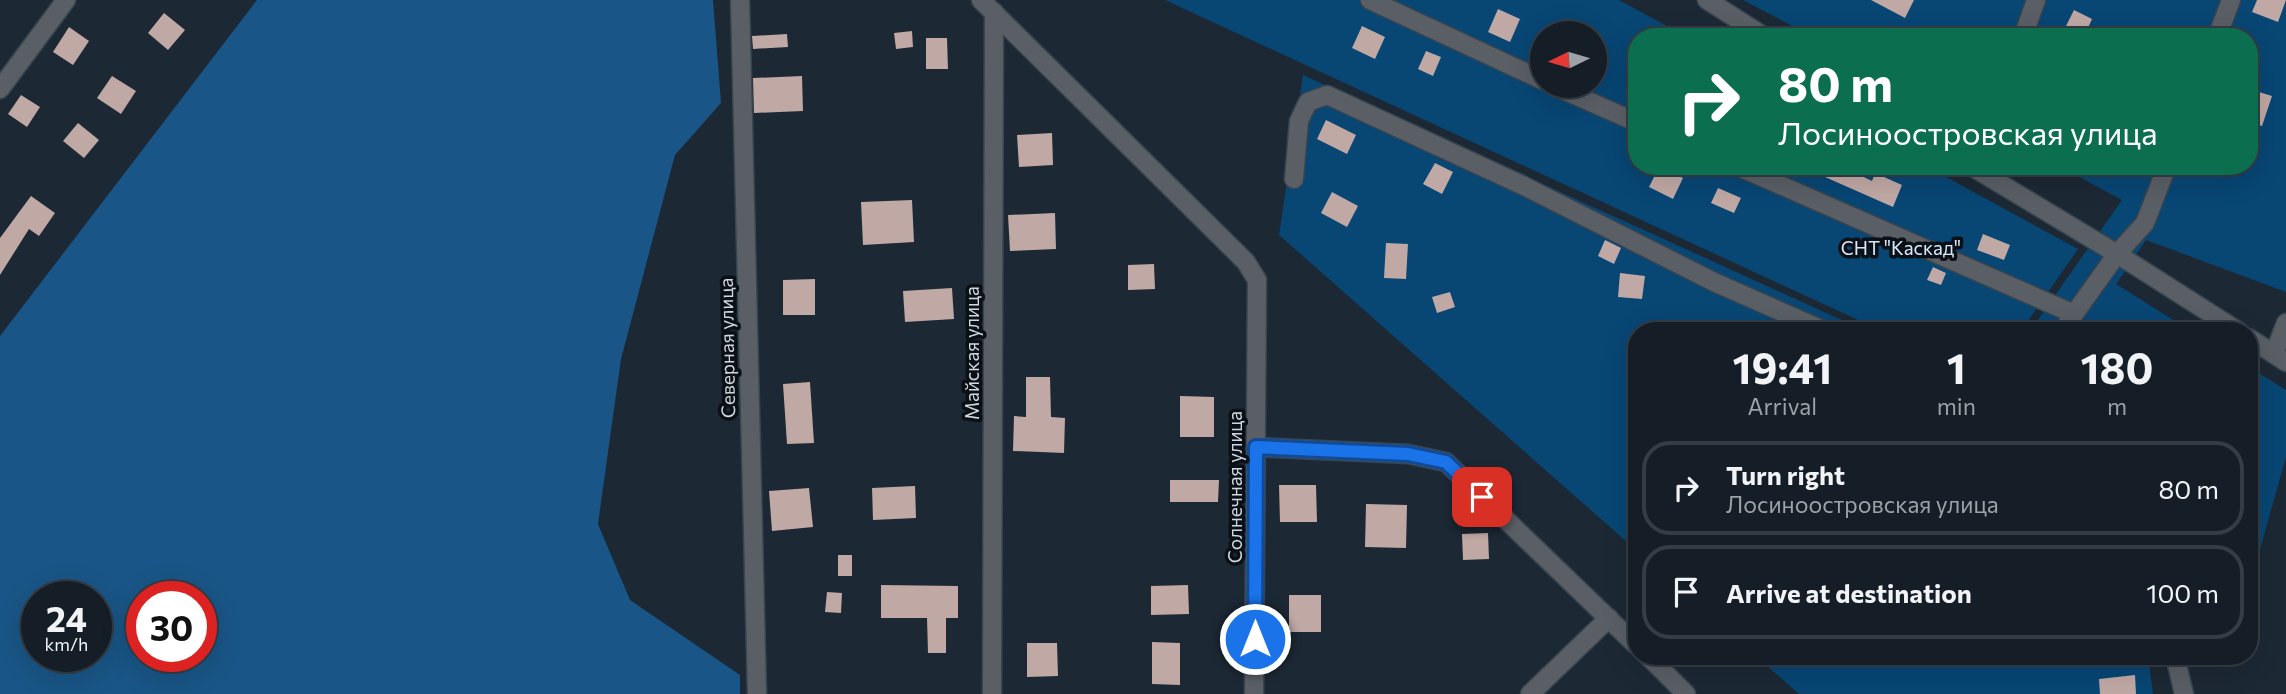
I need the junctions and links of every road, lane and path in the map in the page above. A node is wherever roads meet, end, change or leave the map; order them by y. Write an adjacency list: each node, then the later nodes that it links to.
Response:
1 (66, 0): 12 (street)
2 (740, 0): 32 (street, Северная улица)
3 (1370, 0): 11 (street)
4 (1707, 0): 8 (street)
5 (2036, 0): 9 (street)
6 (2231, 0): 10 (street)
7 (988, 6): 27 (street, Солнечная улица); 33 (street, Майская улица)
8 (1752, 28)
9 (2026, 28)
10 (2220, 28)
11 (1530, 74)
12 (0, 89)
13 (1581, 98): 14 (street)
14 (1628, 118)
15 (1757, 175): 20 (street)
16 (1986, 175): 19 (street)
17 (2164, 175): 19 (street)
18 (1294, 179): 21 (street)
19 (2117, 254): 20 (street); 23 (street)
20 (2074, 314): 22 (street)
21 (1805, 322)
22 (2069, 322)
23 (2224, 322)
24 (2286, 323): 26 (street)
25 (2258, 344): 26 (street)
26 (2280, 358)
27 (1256, 447): 28 (street); 34 (street, Солнечная улица)
28 (1609, 618): 29 (street); 35 (street)
29 (1628, 637)
30 (1657, 665): 36 (street)
31 (2177, 665): 37 (street)
32 (757, 694)
33 (992, 694)
34 (1254, 694)
35 (1530, 694)
36 (1686, 694)
37 (2184, 694)

